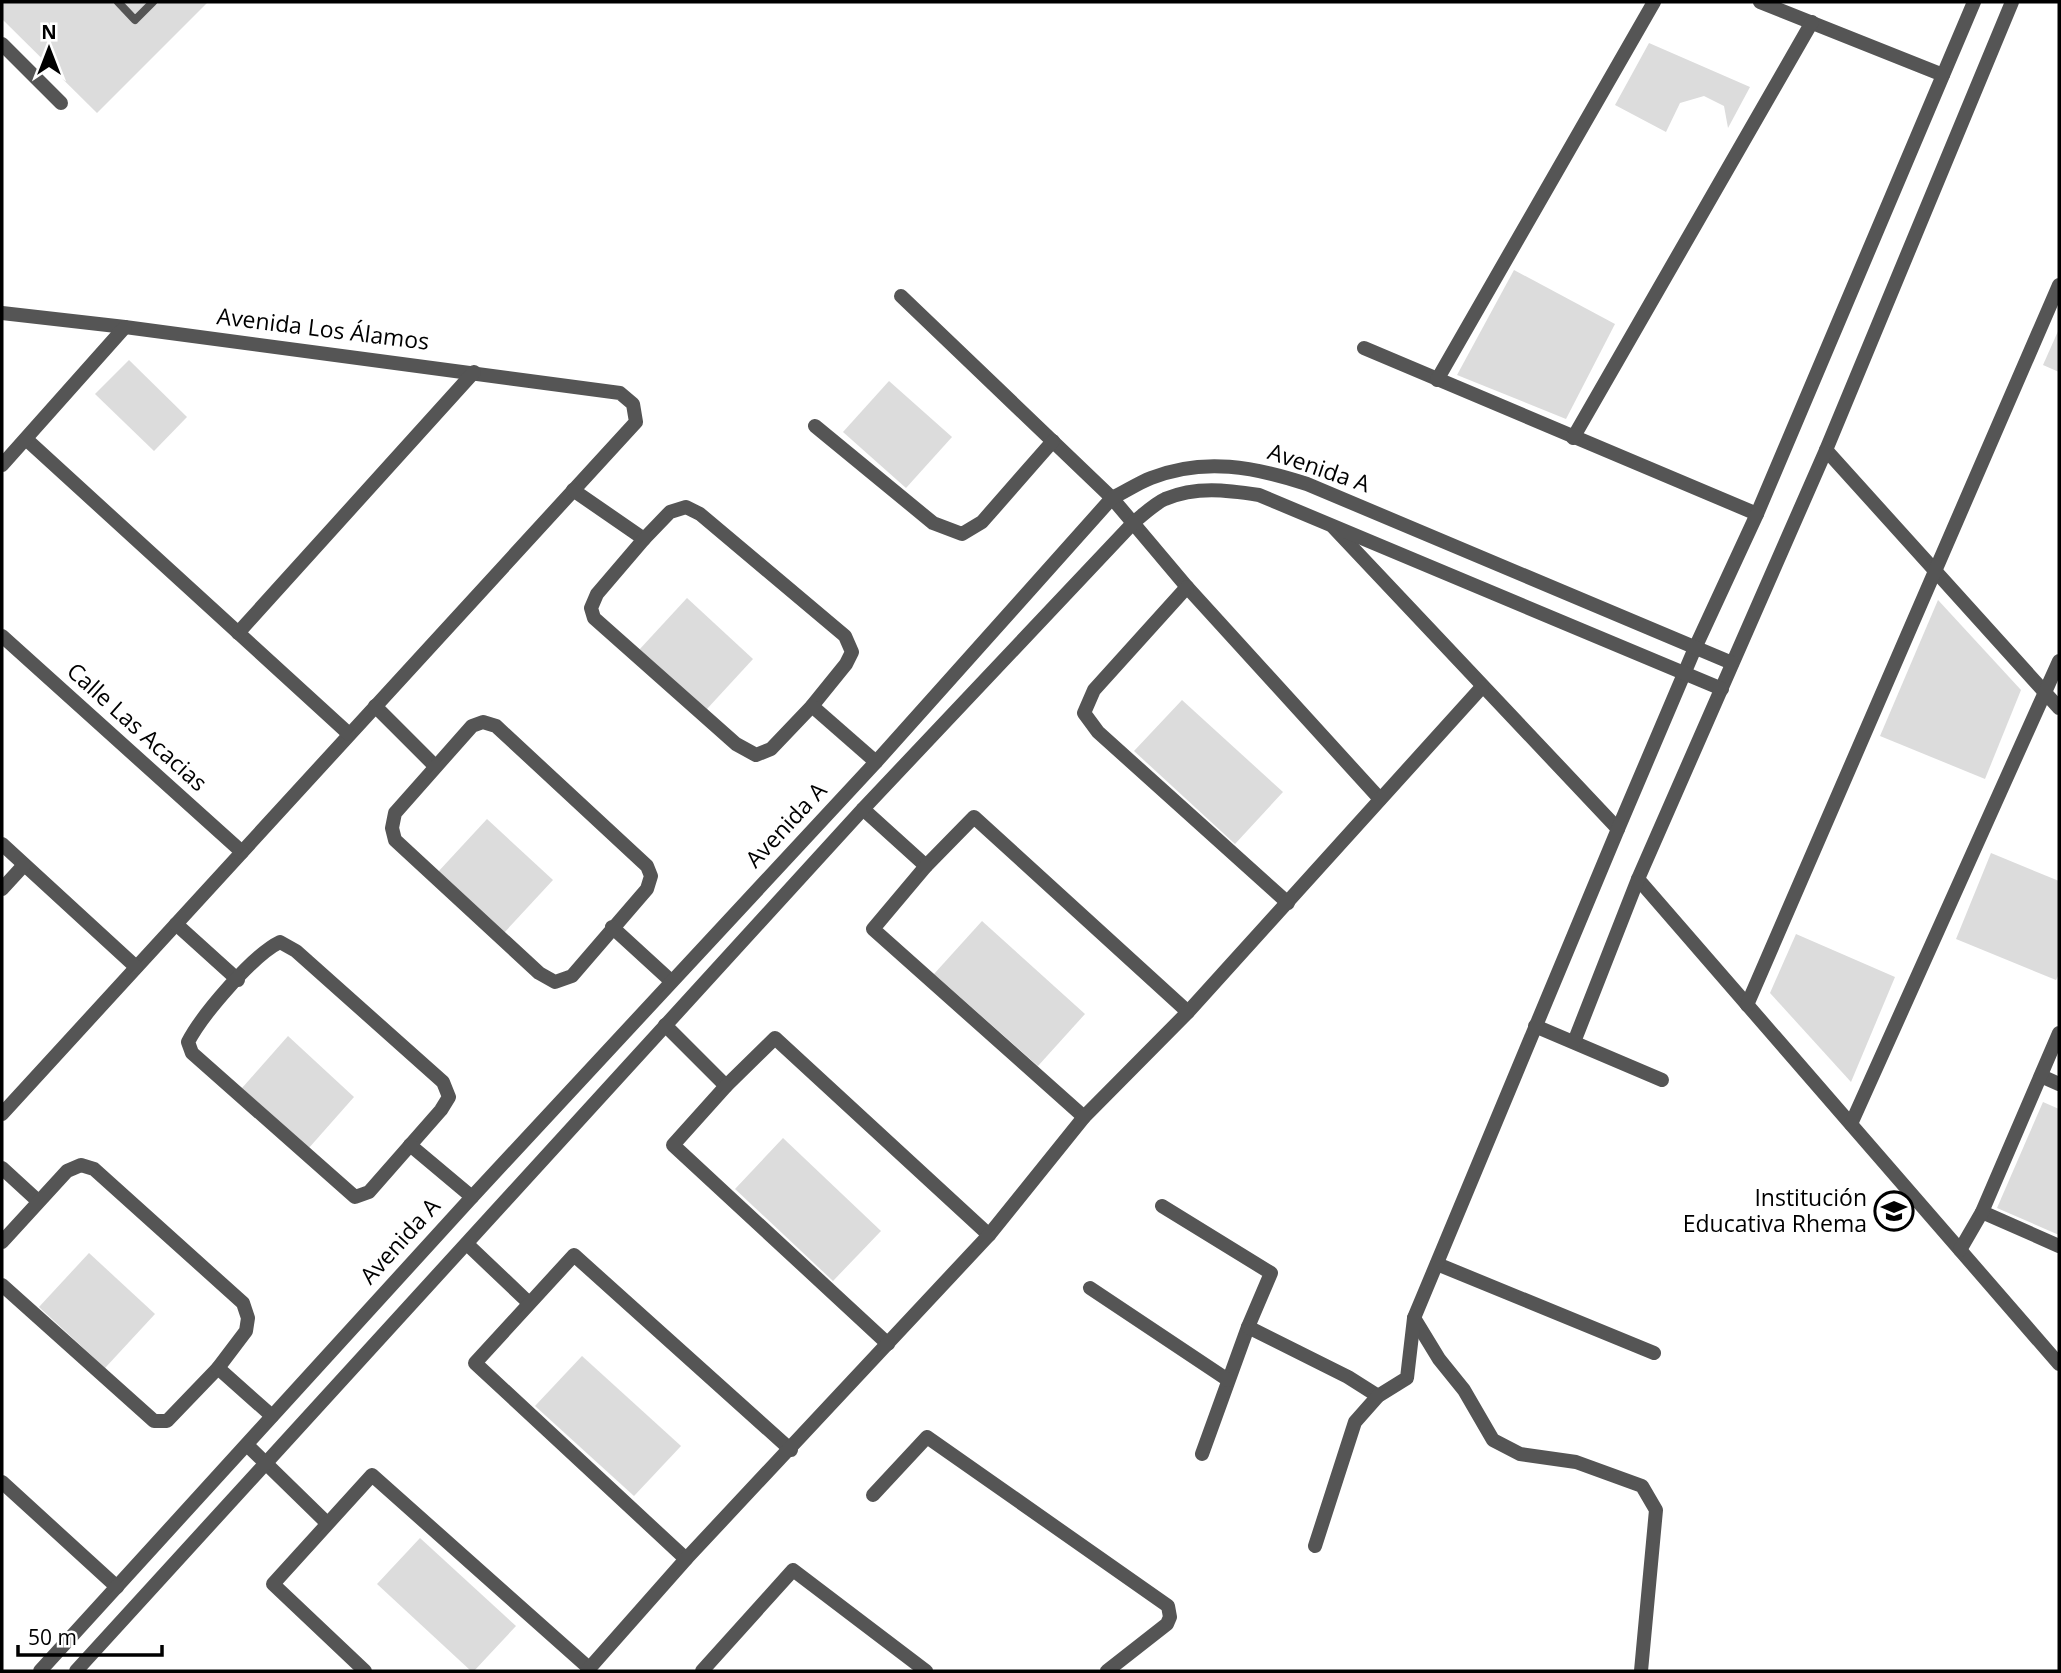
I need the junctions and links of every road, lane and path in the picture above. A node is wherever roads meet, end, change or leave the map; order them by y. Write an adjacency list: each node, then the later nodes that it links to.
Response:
1 (118, 2): 2 (lane)
2 (153, 2)
3 (1654, 2): 17 (street)
4 (1760, 2): 7 (street)
5 (1974, 2): 9 (street)
6 (2012, 2): 22 (street)
7 (1812, 22): 9 (street); 19 (street)
8 (2, 44): 10 (street)
9 (1943, 75): 26 (street)
10 (61, 103)
11 (2059, 285): 30 (street)
12 (901, 296): 21 (street)
13 (2, 313): 14 (street, Avenida Los Álamos)
14 (125, 327): 16 (street, Avenida Los Álamos); 20 (street)
15 (1364, 348): 17 (street)
16 (474, 372): 24 (street, Avenida Los Álamos); 32 (street)
17 (1437, 380): 19 (street)
18 (815, 426): 21 (street)
19 (1573, 438): 26 (street)
20 (26, 439): 23 (street); 32 (street)
21 (1054, 441): 25 (street)
22 (1826, 450): 30 (street); 36 (street)
23 (2, 465)
24 (573, 490): 29 (street); 41 (street)
25 (1112, 498): 27 (street); 34 (street, Avenida A); 45 (street, Avenida A)
26 (1757, 514): 34 (street)
27 (1133, 522): 28 (street, Avenida A); 31 (street); 48 (street, Avenida A)
28 (1330, 525): 37 (street, Avenida A); 38 (street)
29 (644, 539): 42 (street); 42 (street)
30 (1935, 570): 40 (street); 63 (street)
31 (1187, 587): 47 (street); 56 (street)
32 (238, 633): 44 (street)
33 (2, 636): 51 (street, Calle Las Acacias)
34 (1695, 648): 36 (street, Avenida A); 37 (street)
35 (2059, 661): 40 (street)
36 (1732, 663): 39 (street)
37 (1684, 674): 39 (street, Avenida A); 49 (street)
38 (1482, 687): 47 (street); 49 (street)
39 (1722, 689): 54 (street)
40 (2046, 694): 43 (street); 76 (street)
41 (375, 706): 44 (street); 46 (street)
42 (813, 706): 45 (street)
43 (2059, 708)
44 (349, 734): 51 (street)
45 (876, 762): 61 (street, Avenida A)
46 (435, 766): 58 (street); 58 (street)
47 (1380, 799): 56 (street)
48 (863, 809): 53 (street); 64 (street, Avenida A)
49 (1618, 829): 67 (street)
50 (2, 844): 52 (street)
51 (242, 852): 57 (street)
52 (24, 864): 55 (street); 59 (street)
53 (926, 866): 65 (street); 75 (street)
54 (1638, 880): 63 (street); 69 (street)
55 (2, 889)
56 (1288, 903): 65 (street)
57 (176, 924): 59 (street); 60 (street)
58 (612, 927): 61 (street)
59 (136, 967): 74 (street)
60 (237, 980): 77 (street); 77 (street)
61 (671, 981): 62 (street, Avenida A)
62 (660, 992): 64 (street); 79 (street, Avenida A)
63 (1747, 1005): 76 (street)
64 (679, 1010): 66 (street, Avenida A)
65 (1188, 1012): 75 (street)
66 (665, 1026): 73 (street); 85 (street, Avenida A)
67 (1535, 1026): 69 (street); 88 (street)
68 (2059, 1033): 70 (street)
69 (1574, 1042): 71 (street)
70 (2041, 1076): 72 (street); 82 (street)
71 (1662, 1080)
72 (2059, 1084)
73 (726, 1086): 83 (street); 94 (street)
74 (2, 1114)
75 (1084, 1117): 83 (street)
76 (1851, 1124): 87 (street)
77 (410, 1145): 79 (street)
78 (2, 1168): 80 (street)
79 (472, 1196): 100 (street, Avenida A)
80 (38, 1201): 84 (street); 97 (street)
81 (1162, 1206): 93 (street)
82 (1982, 1212): 86 (street); 87 (street)
83 (989, 1235): 94 (street)
84 (2, 1242)
85 (467, 1244): 91 (street); 104 (street, Avenida A)
86 (2059, 1246)
87 (1961, 1250): 96 (street)
88 (1437, 1264): 92 (street); 95 (street)
89 (2, 1285): 97 (street)
90 (1090, 1288): 98 (street)
91 (528, 1303): 102 (street); 109 (street)
92 (1414, 1318): 99 (street); 118 (street)
93 (1248, 1327): 98 (street); 99 (street)
94 (888, 1345): 102 (street)
95 (1654, 1353)
96 (2059, 1364)
97 (218, 1368): 100 (street)
98 (1228, 1380): 103 (street)
99 (1378, 1396): 108 (street)
100 (272, 1416): 101 (street, Avenida A)
101 (247, 1445): 104 (street); 110 (street, Avenida A)
102 (791, 1450): 109 (street)
103 (1202, 1454)
104 (266, 1463): 107 (street); 113 (street, Avenida A)
105 (2, 1482): 110 (street)
106 (873, 1495): 117 (street)
107 (327, 1523): 111 (street); 114 (street)
108 (1315, 1546)
109 (687, 1559): 111 (street)
110 (117, 1587): 112 (street, Avenida A)
111 (589, 1670)
112 (40, 1671)
113 (76, 1671)
114 (365, 1671)
115 (702, 1671): 116 (street)
116 (926, 1671)
117 (1107, 1671)
118 (1641, 1671)

